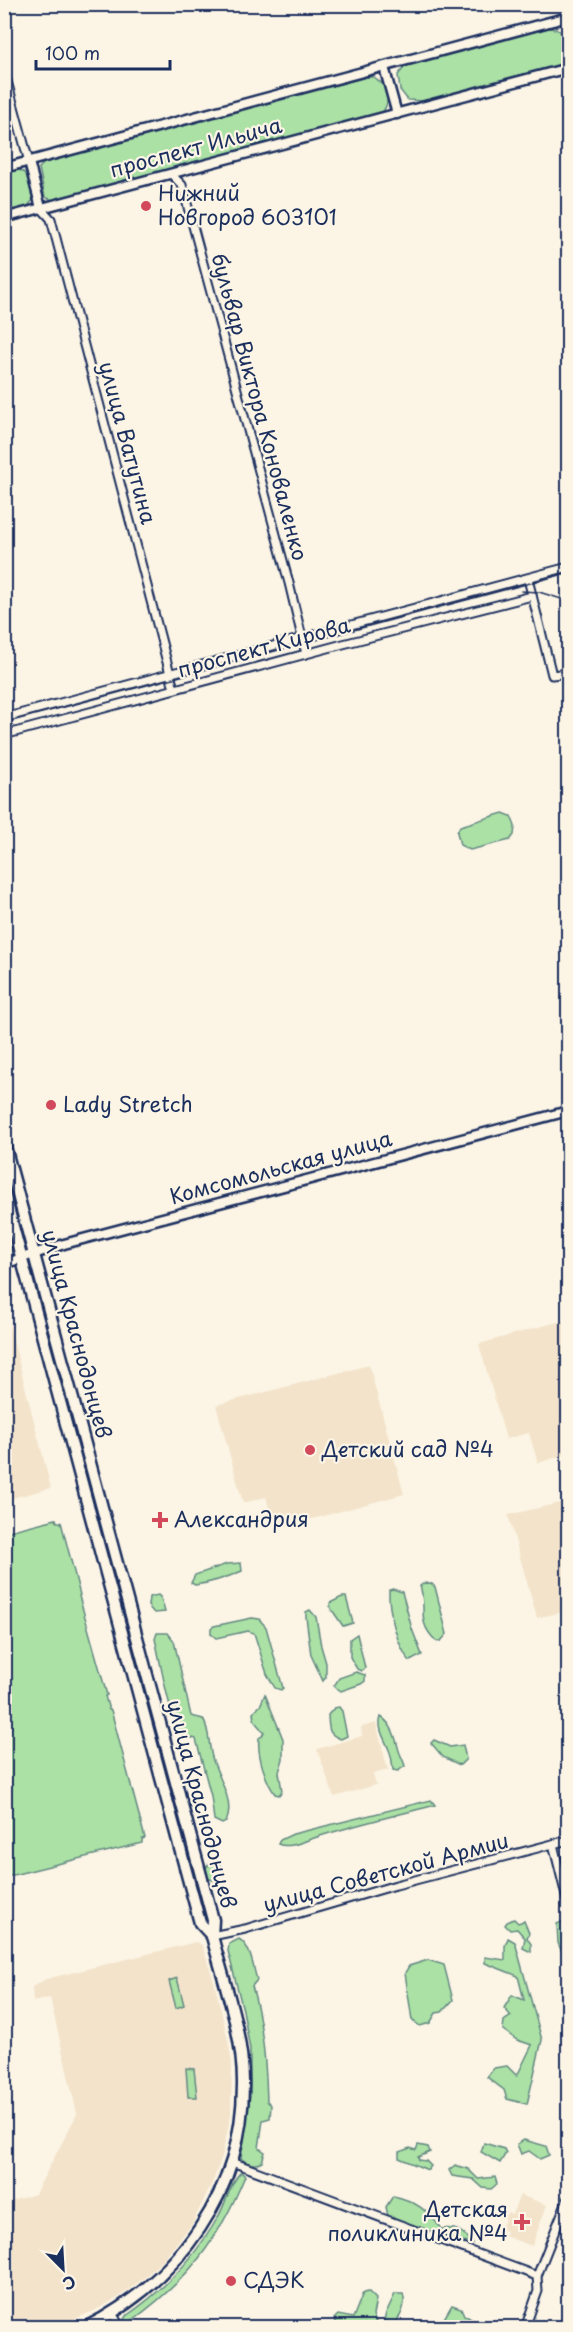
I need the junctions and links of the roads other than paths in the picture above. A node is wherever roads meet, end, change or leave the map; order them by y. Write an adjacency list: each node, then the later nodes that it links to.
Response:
1 (568, 18): 2 (street, проспект Ильича)
2 (384, 68): 5 (street); 6 (street, проспект Ильича)
3 (568, 68): 5 (street, проспект Ильича)
4 (4, 70): 6 (street)
5 (397, 114): 8 (street, проспект Ильича)
6 (29, 162): 7 (street, проспект Ильича); 9 (street)
7 (4, 168)
8 (171, 174): 9 (street, проспект Ильича); 14 (street, бульвар Виктора Коноваленко)
9 (41, 208): 10 (street, проспект Ильича); 17 (street, улица Ватутина)
10 (4, 218)
11 (568, 567): 12 (street, проспект Кирова)
12 (528, 579): 13 (street); 14 (street, проспект Кирова)
13 (532, 596): 15 (street, проспект Кирова); 16 (street)
14 (303, 639): 15 (street, бульвар Виктора Коноваленко); 17 (street, проспект Кирова)
15 (306, 654): 18 (street, проспект Кирова)
16 (568, 673)
17 (172, 674): 18 (street, улица Ватутина); 19 (street, проспект Кирова)
18 (174, 689): 20 (street, проспект Кирова)
19 (4, 718)
20 (4, 735)
21 (568, 1111): 24 (street, Комсомольская улица)
22 (4, 1143): 24 (main road, улица Краснодонцев)
23 (4, 1192): 25 (main road, улица Краснодонцев)
24 (34, 1254): 25 (street, Комсомольская улица); 30 (main road, улица Краснодонцев)
25 (22, 1259): 26 (street, Комсомольская улица); 30 (main road, улица Краснодонцев)
26 (4, 1264)
27 (568, 1840): 28 (street, улица Советской Армии)
28 (553, 1844): 29 (street); 30 (street, улица Советской Армии)
29 (568, 1904)
30 (212, 1936): 31 (main road)
31 (232, 2162): 33 (street); 34 (main road)
32 (568, 2198): 33 (street)
33 (537, 2276): 37 (street)
34 (112, 2313): 35 (main road); 36 (street)
35 (85, 2328)
36 (121, 2328)
37 (525, 2328)

